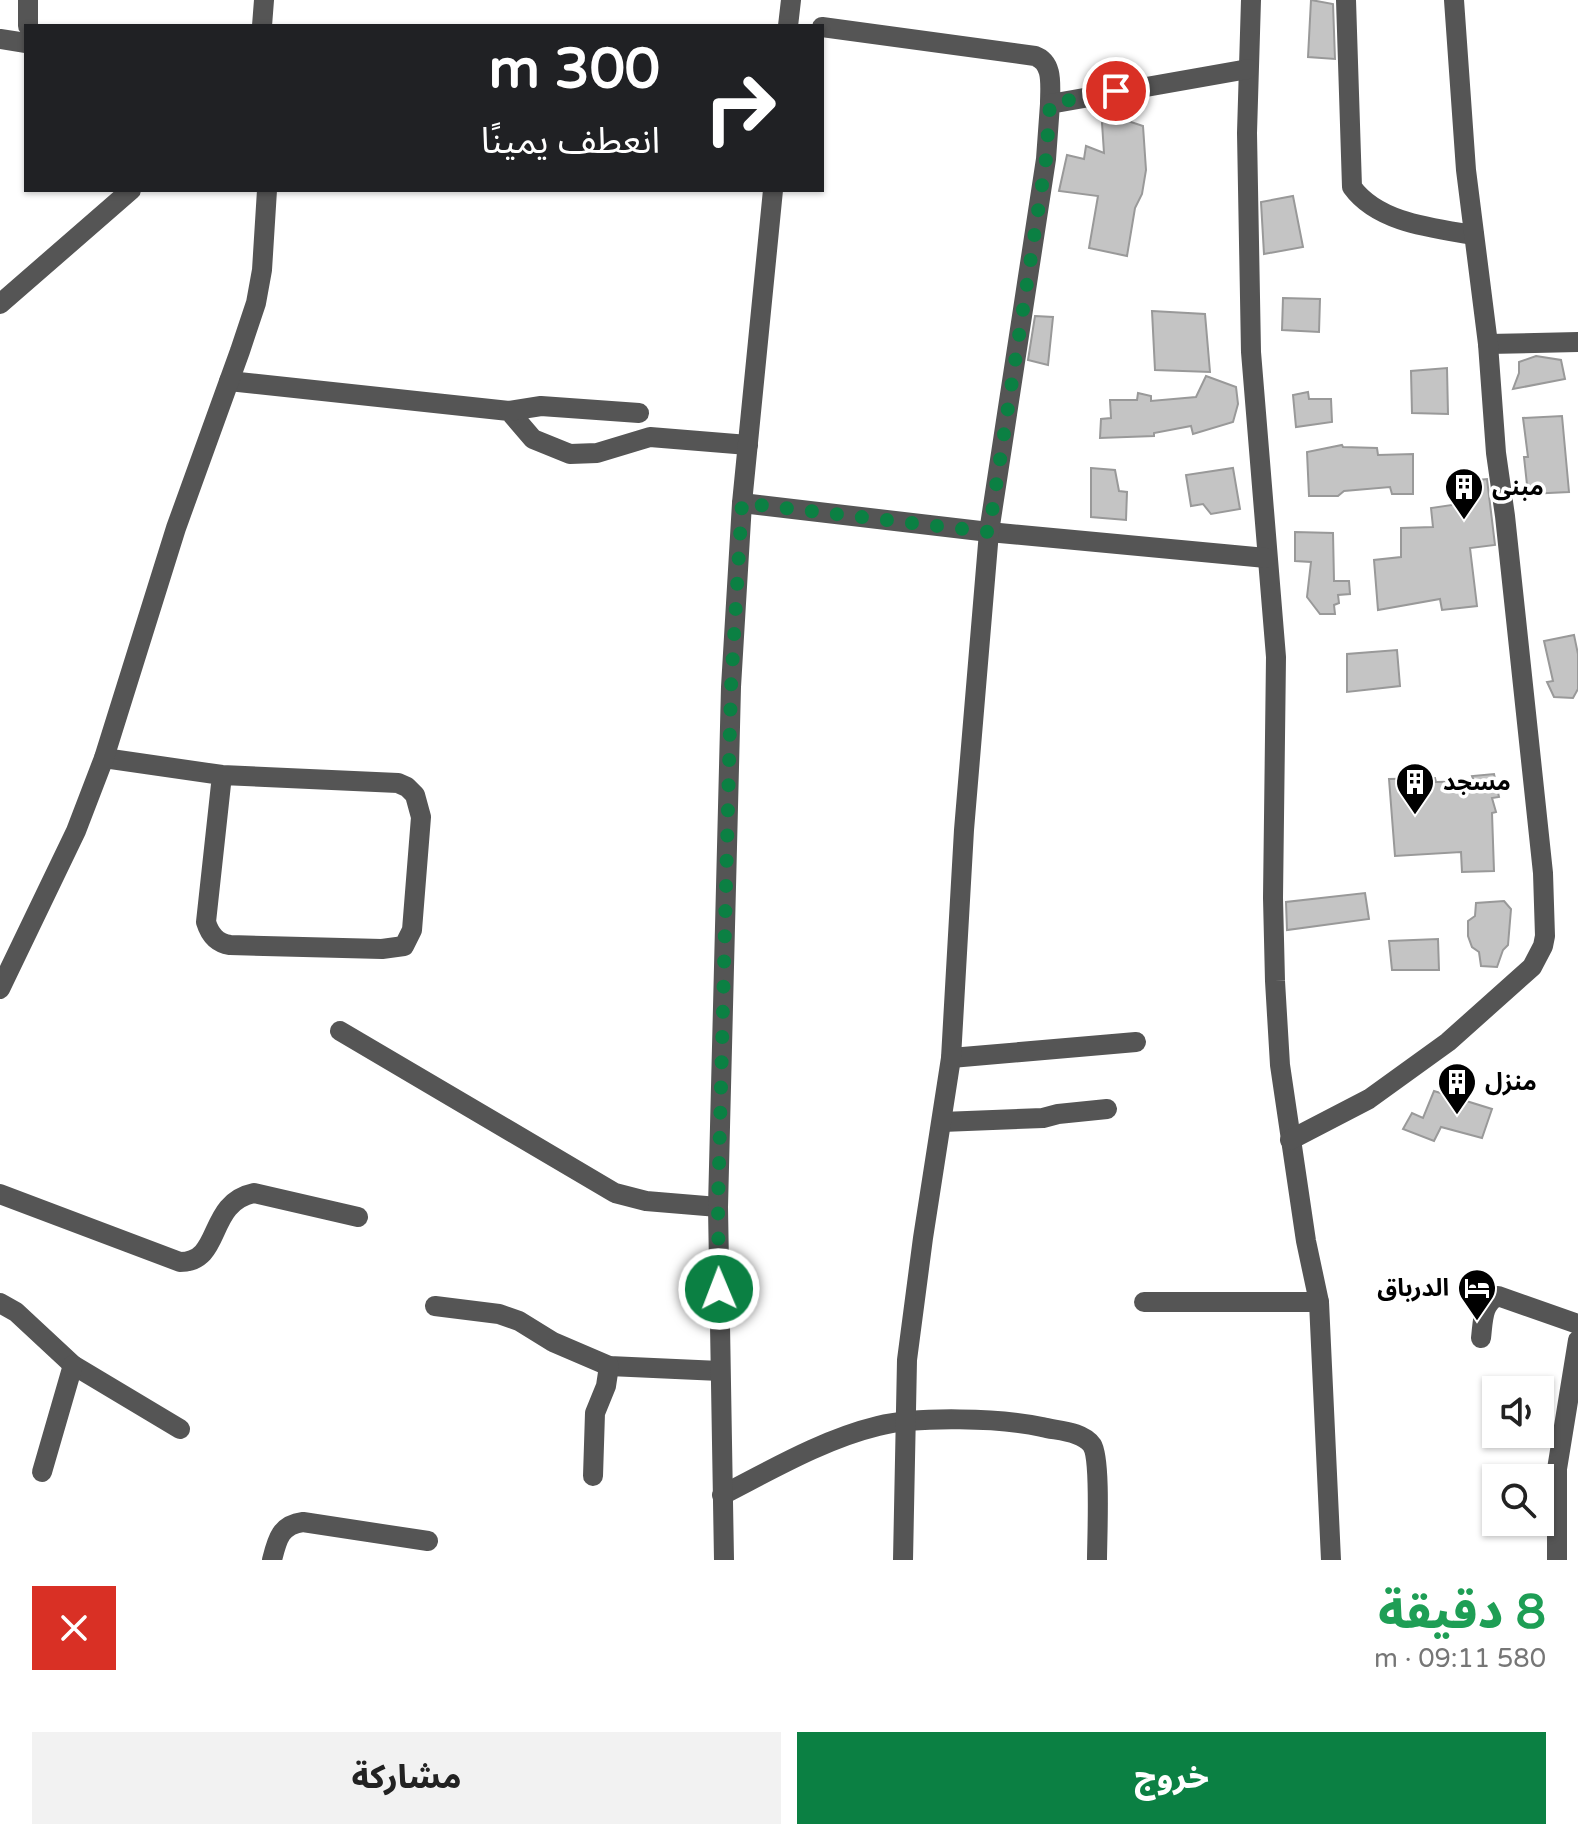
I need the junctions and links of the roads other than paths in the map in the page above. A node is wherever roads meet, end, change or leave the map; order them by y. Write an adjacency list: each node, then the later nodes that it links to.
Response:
1 (28, 0): 7 (street)
2 (264, 0): 8 (street)
3 (791, 0): 9 (street)
4 (1251, 0): 13 (street)
5 (1346, 0): 18 (street)
6 (1454, 0): 18 (street)
7 (28, 24)
8 (262, 24)
9 (788, 24)
10 (824, 27): 14 (street)
11 (0, 39): 12 (street)
12 (24, 43)
13 (1248, 69): 14 (street); 28 (street)
14 (1050, 104): 27 (street)
15 (129, 192): 19 (street)
16 (267, 192): 22 (street)
17 (773, 192): 25 (street)
18 (1474, 235): 21 (street)
19 (0, 304)
20 (1578, 342): 21 (street)
21 (1488, 344): 37 (street)
22 (229, 381): 23 (street); 29 (street)
23 (509, 411): 24 (street); 25 (street)
24 (639, 413)
25 (748, 445): 26 (street)
26 (742, 503): 27 (street); 39 (street)
27 (989, 532): 28 (street); 34 (street)
28 (1266, 558): 37 (street)
29 (104, 758): 30 (street); 31 (street)
30 (222, 775): 30 (street)
31 (0, 989)
32 (340, 1031): 39 (street)
33 (1136, 1042): 34 (street)
34 (951, 1058): 36 (street)
35 (1107, 1109): 36 (street)
36 (942, 1122): 51 (street)
37 (1290, 1140): 42 (street)
38 (0, 1194): 40 (street)
39 (718, 1207): 50 (street)
40 (358, 1217)
41 (1144, 1302): 42 (street)
42 (1319, 1302): 61 (street)
43 (0, 1303): 48 (street)
44 (435, 1306): 49 (street)
45 (1578, 1324): 46 (street)
46 (1481, 1338)
47 (1578, 1340): 62 (street)
48 (73, 1365): 52 (street); 53 (street)
49 (609, 1366): 50 (street); 54 (street)
50 (720, 1371): 55 (street)
51 (907, 1421): 55 (street); 59 (street); 60 (street)
52 (180, 1429)
53 (42, 1472)
54 (593, 1476)
55 (722, 1495): 58 (street)
56 (428, 1541): 57 (street)
57 (272, 1560)
58 (724, 1560)
59 (903, 1560)
60 (1097, 1560)
61 (1331, 1560)
62 (1557, 1560)

